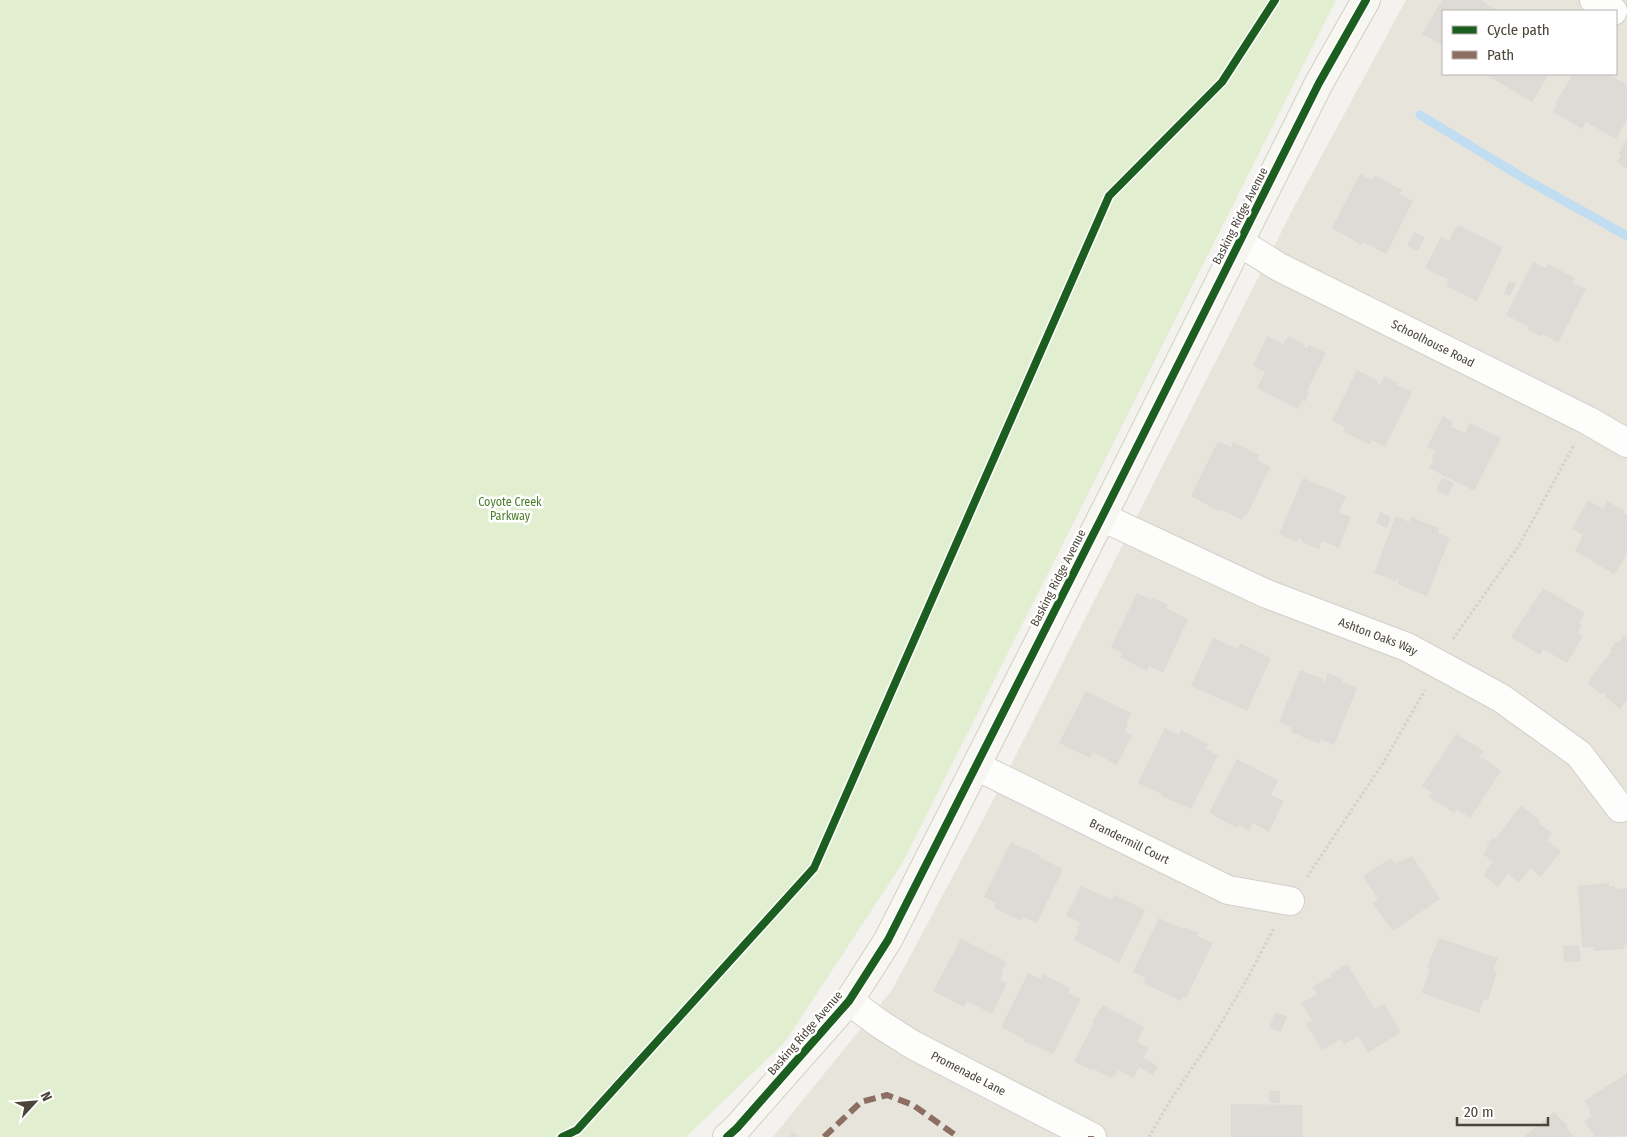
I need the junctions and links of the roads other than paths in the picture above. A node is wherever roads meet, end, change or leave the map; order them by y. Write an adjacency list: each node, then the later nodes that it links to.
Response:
1 (1366, 0): 4 (street, Basking Ridge Avenue)
2 (1594, 0): 3 (street)
3 (1611, 10)
4 (1239, 242): 5 (street, Schoolhouse Road); 6 (street, Basking Ridge Avenue)
5 (1627, 443)
6 (1102, 517): 7 (street, Basking Ridge Avenue); 8 (street, Ashton Oaks Way)
7 (976, 766): 9 (street, Brandermill Court); 10 (street, Basking Ridge Avenue)
8 (1620, 808)
9 (1290, 901)
10 (849, 1001): 11 (street, Basking Ridge Avenue); 12 (street, Promenade Lane)
11 (727, 1137)
12 (1092, 1137)

